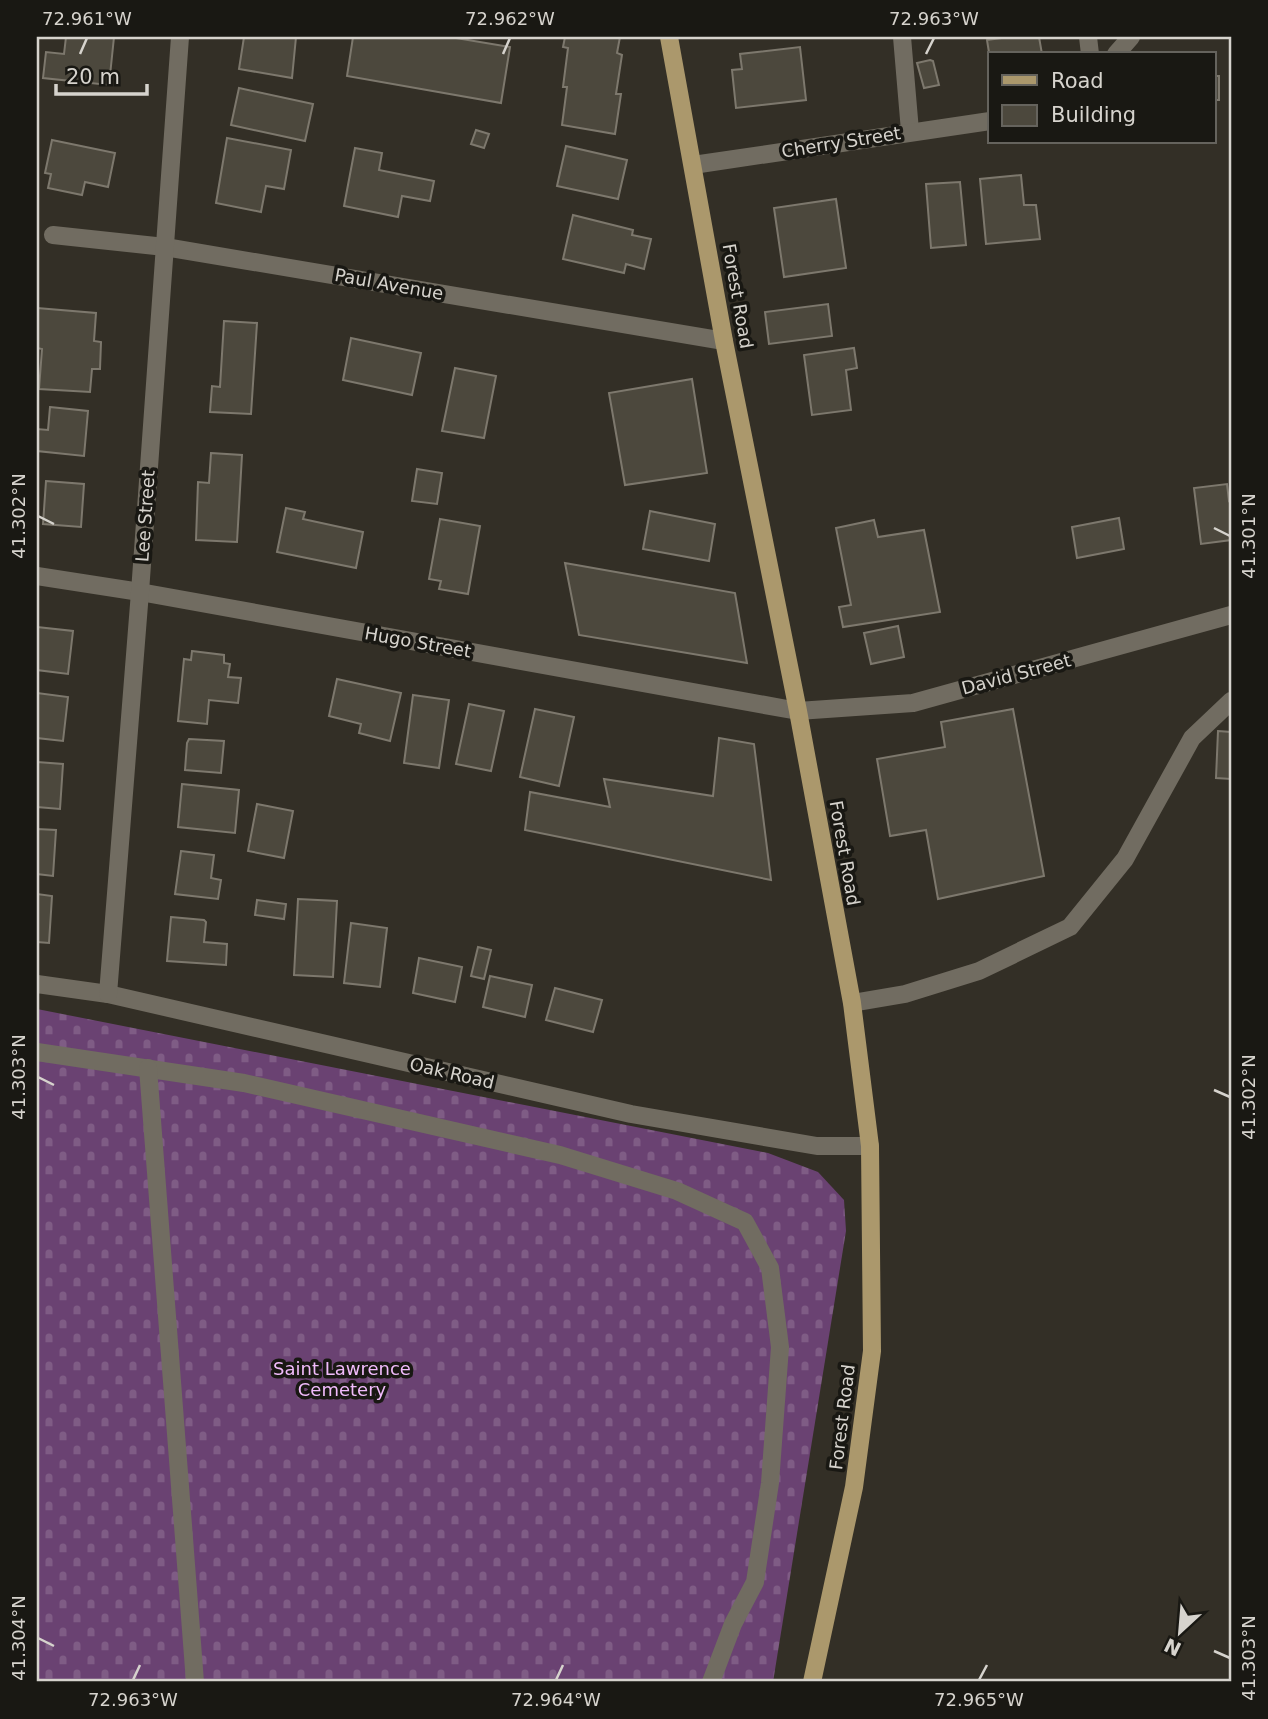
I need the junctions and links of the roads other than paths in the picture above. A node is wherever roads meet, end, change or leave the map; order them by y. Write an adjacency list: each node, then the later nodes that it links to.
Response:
1 (180, 37): 10 (street, Lee Street)
2 (669, 37): 8 (main road, Forest Road)
3 (902, 37): 7 (street)
4 (1131, 37): 5 (street)
5 (1118, 52)
6 (988, 121): 7 (street, Cherry Street)
7 (910, 131): 8 (street, Cherry Street)
8 (693, 164): 11 (main road, Forest Road)
9 (53, 235): 10 (street, Paul Avenue)
10 (165, 247): 11 (street, Paul Avenue); 13 (street, Lee Street)
11 (724, 341): 16 (main road, Forest Road)
12 (37, 576): 13 (street, Hugo Street)
13 (140, 592): 16 (street, Hugo Street); 18 (street, Lee Street)
14 (1231, 615): 16 (street, David Street)
15 (1231, 701): 19 (street)
16 (798, 711): 19 (main road, Forest Road)
17 (37, 984): 18 (street, Oak Road)
18 (108, 994): 22 (street, Oak Road)
19 (852, 1003): 22 (main road, Forest Road)
20 (37, 1052): 21 (street)
21 (148, 1068): 23 (street); 24 (street)
22 (870, 1146): 25 (main road, Forest Road)
23 (195, 1682)
24 (711, 1682)
25 (812, 1682)

